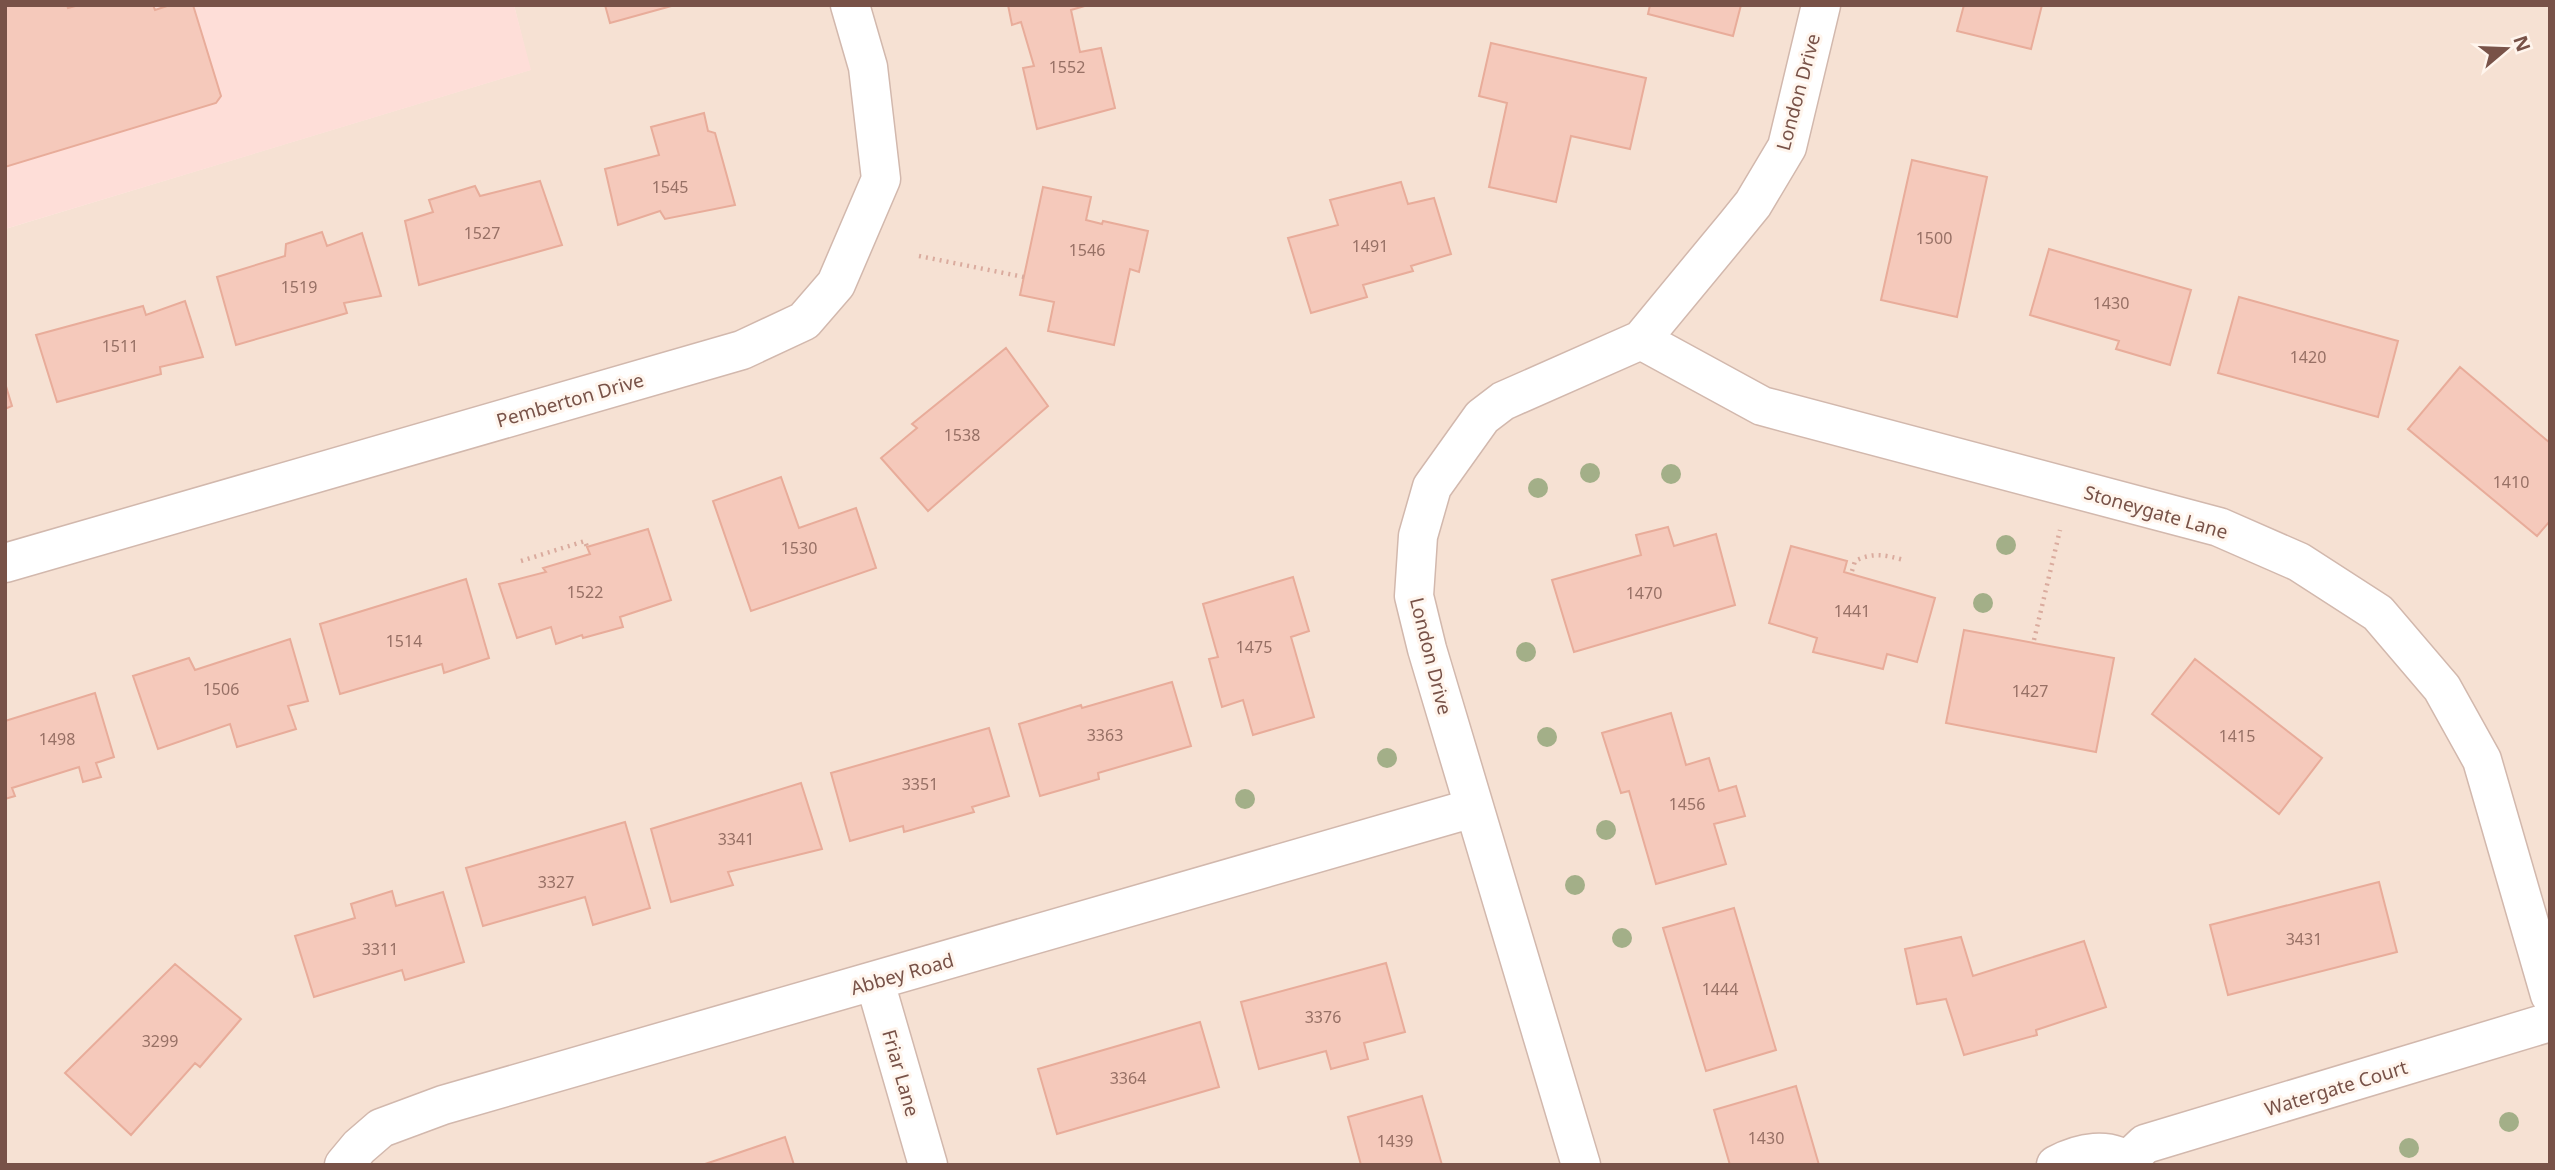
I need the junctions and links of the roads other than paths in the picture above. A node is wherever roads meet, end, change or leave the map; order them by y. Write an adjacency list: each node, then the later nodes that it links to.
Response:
1 (850, 5): 4 (street, Pemberton Drive)
2 (1821, 5): 3 (street, London Drive)
3 (1641, 340): 5 (street, London Drive); 7 (street, Stoneygate Lane)
4 (5, 563)
5 (1473, 808): 6 (street, Abbey Road); 12 (street, London Drive)
6 (875, 982): 10 (street, Abbey Road); 11 (street, Friar Lane)
7 (2550, 995)
8 (2550, 1023): 9 (street, Watergate Court)
9 (2129, 1163): 13 (street, Watergate Court)
10 (344, 1165)
11 (928, 1165)
12 (1581, 1165)
13 (2056, 1165)

